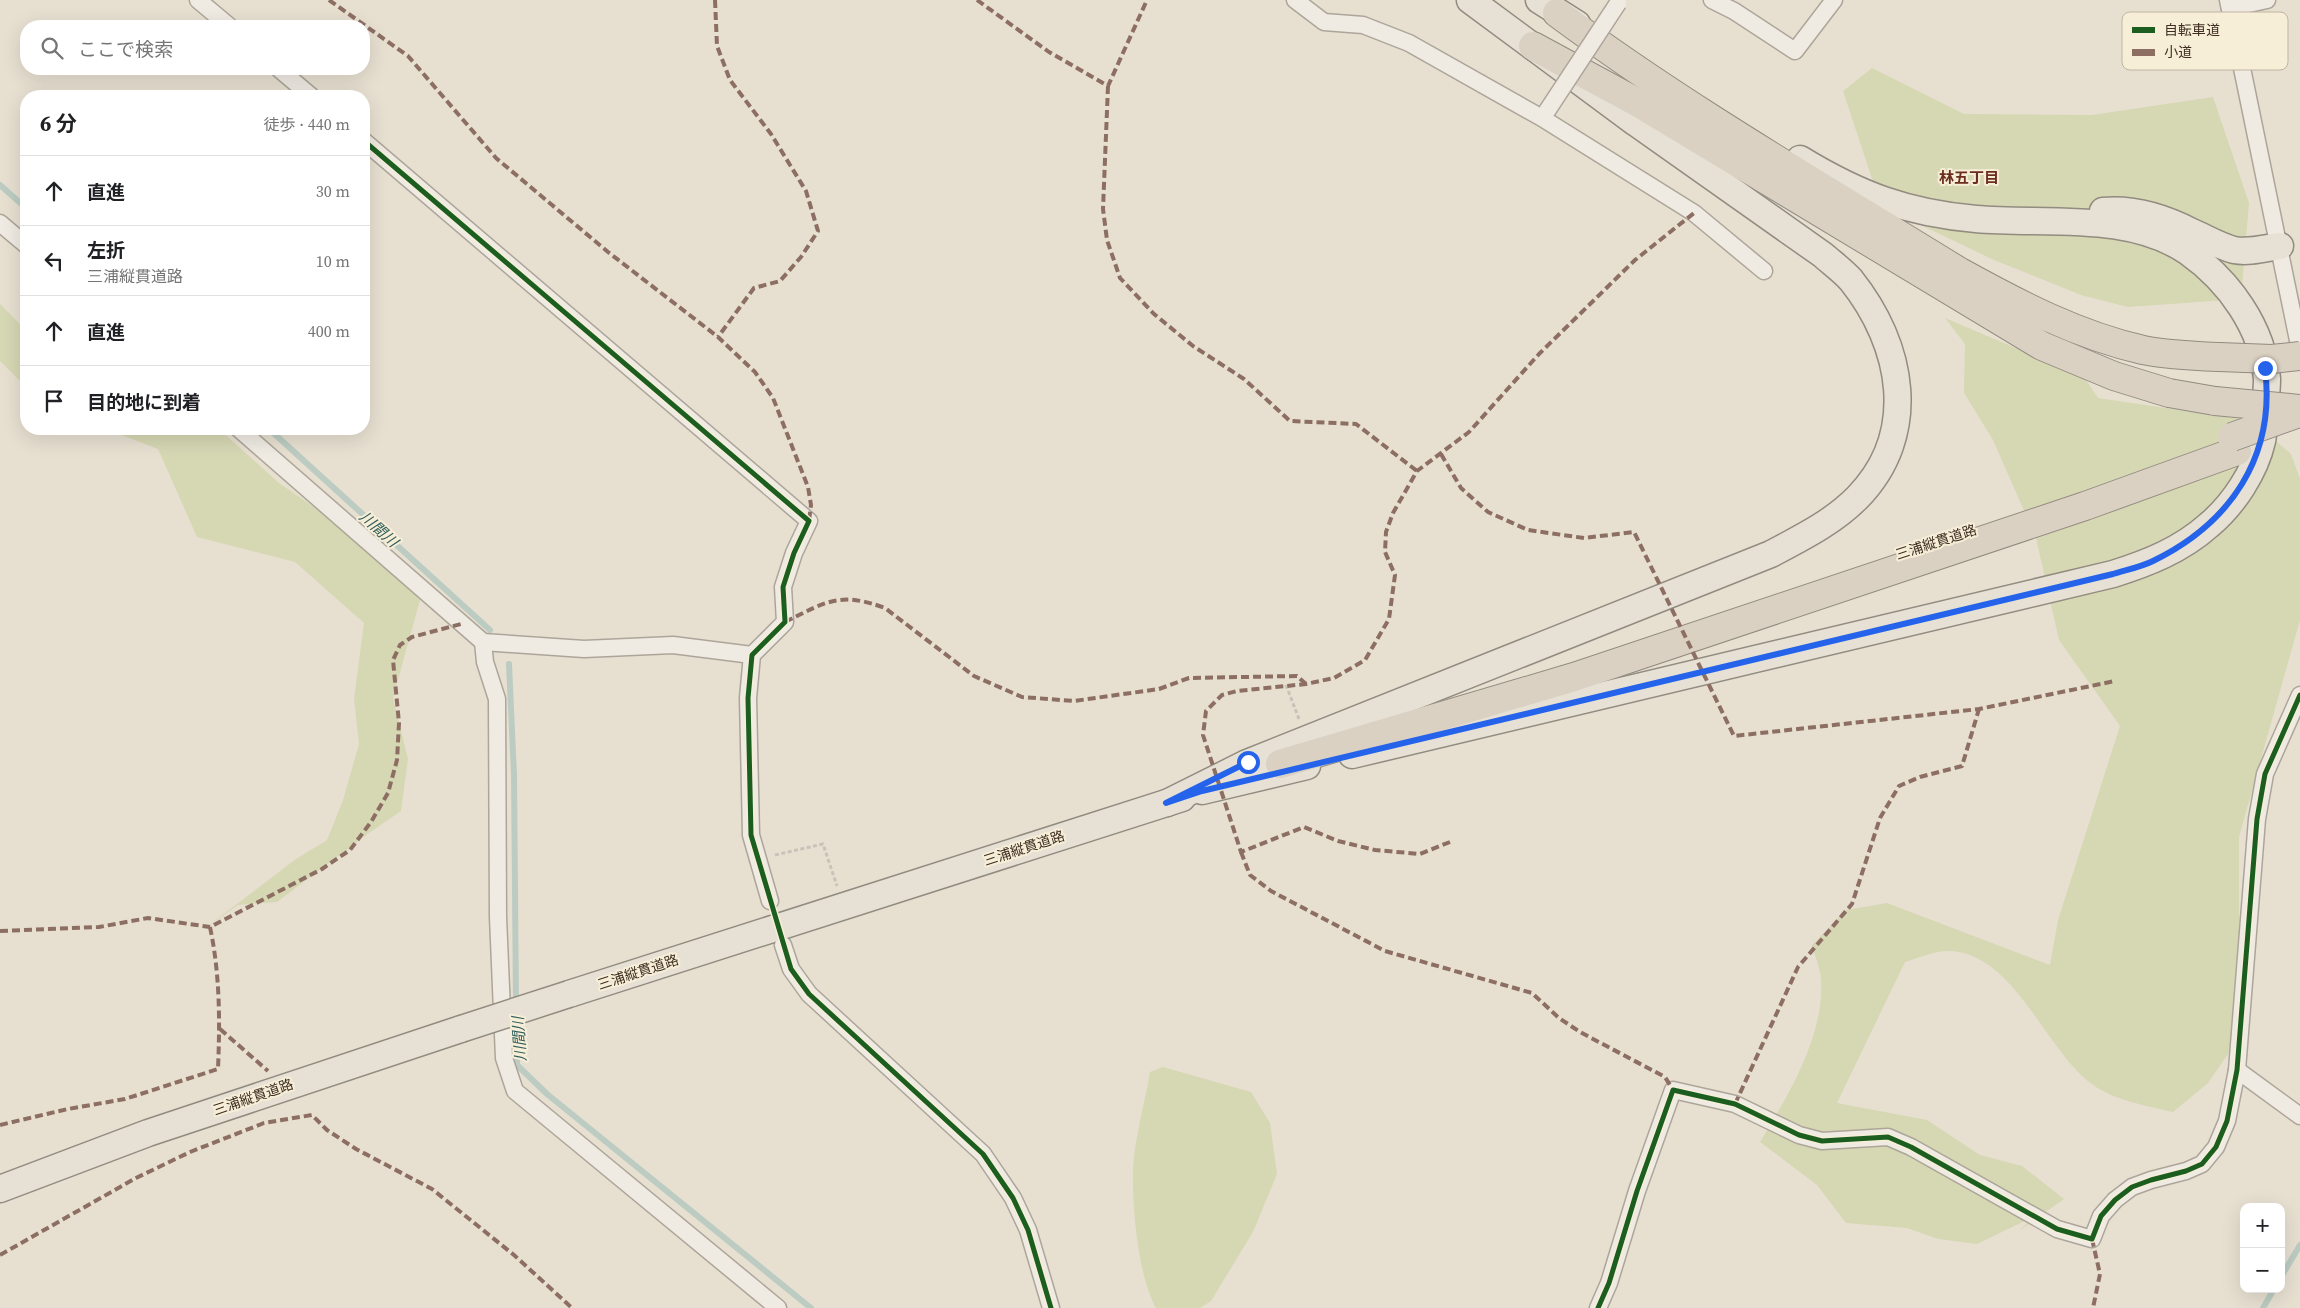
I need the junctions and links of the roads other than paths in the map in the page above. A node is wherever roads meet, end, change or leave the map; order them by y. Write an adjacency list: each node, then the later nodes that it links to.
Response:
1 (198, 0): 10 (street)
2 (1295, 0): 15 (street)
3 (1470, 0): 11 (main road)
4 (1712, 0): 5 (street)
5 (1834, 0)
6 (2267, 0): 8 (street)
7 (1620, 2): 15 (street, bridge)
8 (2229, 4)
9 (1548, 6): 17 (main road); 24 (highway, bridge)
10 (222, 20)
11 (1533, 46): 25 (highway, bridge); 36 (main road)
12 (2243, 70): 20 (street)
13 (286, 75): 14 (street)
14 (304, 90)
15 (1544, 114): 21 (street)
16 (370, 146): 31 (street)
17 (2059, 221): 20 (main road); 35 (main road)
18 (0, 223): 19 (street)
19 (20, 240)
20 (2280, 246): 22 (street)
21 (1764, 271)
22 (2297, 316): 23 (street)
23 (2300, 350)
24 (2300, 356)
25 (2300, 408)
26 (2300, 413): 29 (highway, 三浦縦貫道路, bridge)
27 (2300, 428): 29 (highway, 三浦縦貫道路)
28 (246, 435): 30 (street)
29 (2234, 444): 34 (highway, 三浦縦貫道路)
30 (483, 642): 31 (street); 42 (street)
31 (752, 655): 37 (street)
32 (2300, 695): 33 (street)
33 (2293, 729): 39 (street)
34 (1280, 764): 35 (main road, 三浦縦貫道路)
35 (1202, 791): 36 (main road, 三浦縦貫道路)
36 (1166, 803): 41 (main road, 三浦縦貫道路, bridge)
37 (770, 901)
38 (783, 945): 43 (street)
39 (2238, 1070): 40 (street); 44 (street)
40 (2300, 1116)
41 (0, 1190)
42 (778, 1308)
43 (1051, 1308)
44 (1598, 1308)

